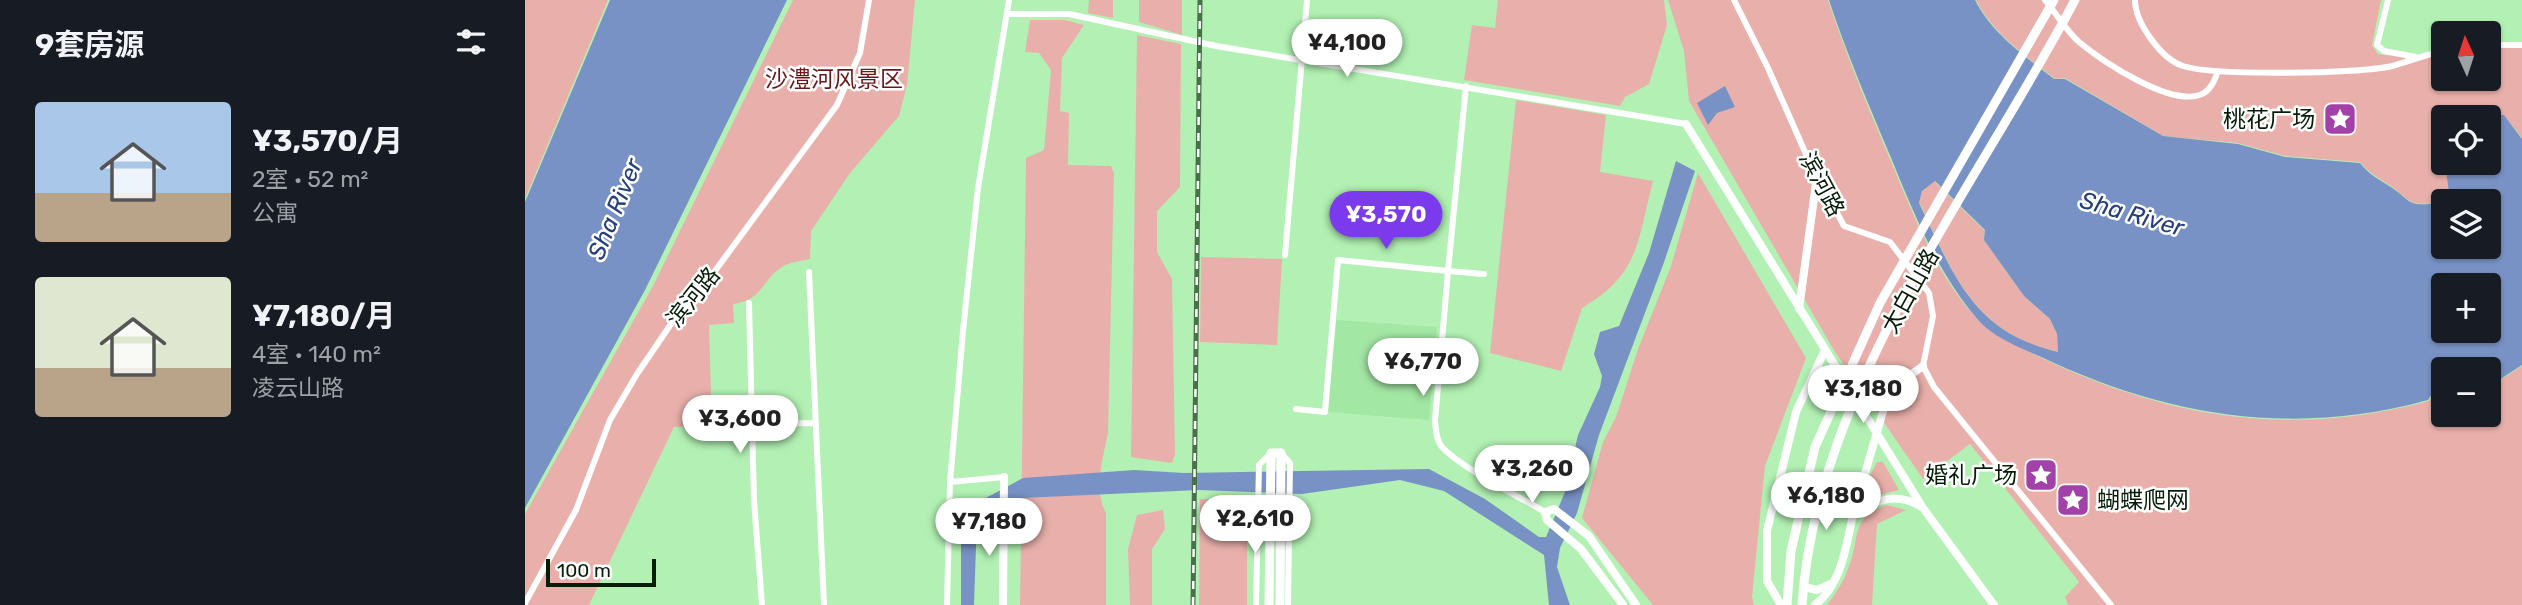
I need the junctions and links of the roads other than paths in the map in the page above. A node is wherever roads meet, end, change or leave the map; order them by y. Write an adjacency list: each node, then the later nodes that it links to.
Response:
1 (869, 0): 41 (street, 滨河路)
2 (1009, 0): 10 (street)
3 (1307, 0): 15 (street)
4 (1734, 0): 19 (street, 滨河路)
5 (2045, 0): 16 (street)
6 (2054, 0): 53 (main road, 太白山路)
7 (2075, 0): 40 (main road, 太白山路)
8 (2135, 0): 16 (street)
9 (2388, 0): 14 (street)
10 (1009, 14): 15 (street); 34 (street)
11 (2501, 45): 12 (street)
12 (2522, 45)
13 (2431, 54): 14 (street)
14 (2417, 57): 16 (street)
15 (1301, 58): 17 (street); 20 (street)
16 (2218, 71)
17 (1466, 86): 18 (street); 21 (street)
18 (1686, 124): 25 (street)
19 (1817, 176): 25 (street); 27 (street, 滨河路)
20 (1285, 255)
21 (1448, 271): 23 (street); 28 (street); 38 (street)
22 (809, 272): 29 (street)
23 (1484, 274)
24 (749, 303): 30 (street)
25 (1799, 309): 26 (street)
26 (1824, 352): 31 (street); 52 (street)
27 (1923, 366): 31 (street); 57 (street)
28 (1296, 409)
29 (816, 423): 30 (street); 43 (street)
30 (752, 425): 42 (street)
31 (1875, 435): 36 (street); 37 (street)
32 (1279, 459): 35 (main road); 35 (street); 46 (street)
33 (1004, 479): 34 (street); 45 (street)
34 (950, 482): 44 (street)
35 (1280, 507): 47 (main road); 48 (main road); 49 (street)
36 (1923, 508): 37 (street); 56 (street)
37 (1853, 515): 39 (street)
38 (1546, 516): 50 (street); 51 (street)
39 (1832, 583): 40 (street); 55 (street)
40 (1804, 587): 54 (main road, 太白山路)
41 (525, 603)
42 (762, 605)
43 (824, 605)
44 (947, 605)
45 (1003, 605)
46 (1257, 605)
47 (1269, 605)
48 (1280, 605)
49 (1288, 605)
50 (1623, 605)
51 (1636, 605)
52 (1781, 605)
53 (1787, 605)
54 (1802, 605)
55 (1815, 605)
56 (1994, 605)
57 (2111, 605)

